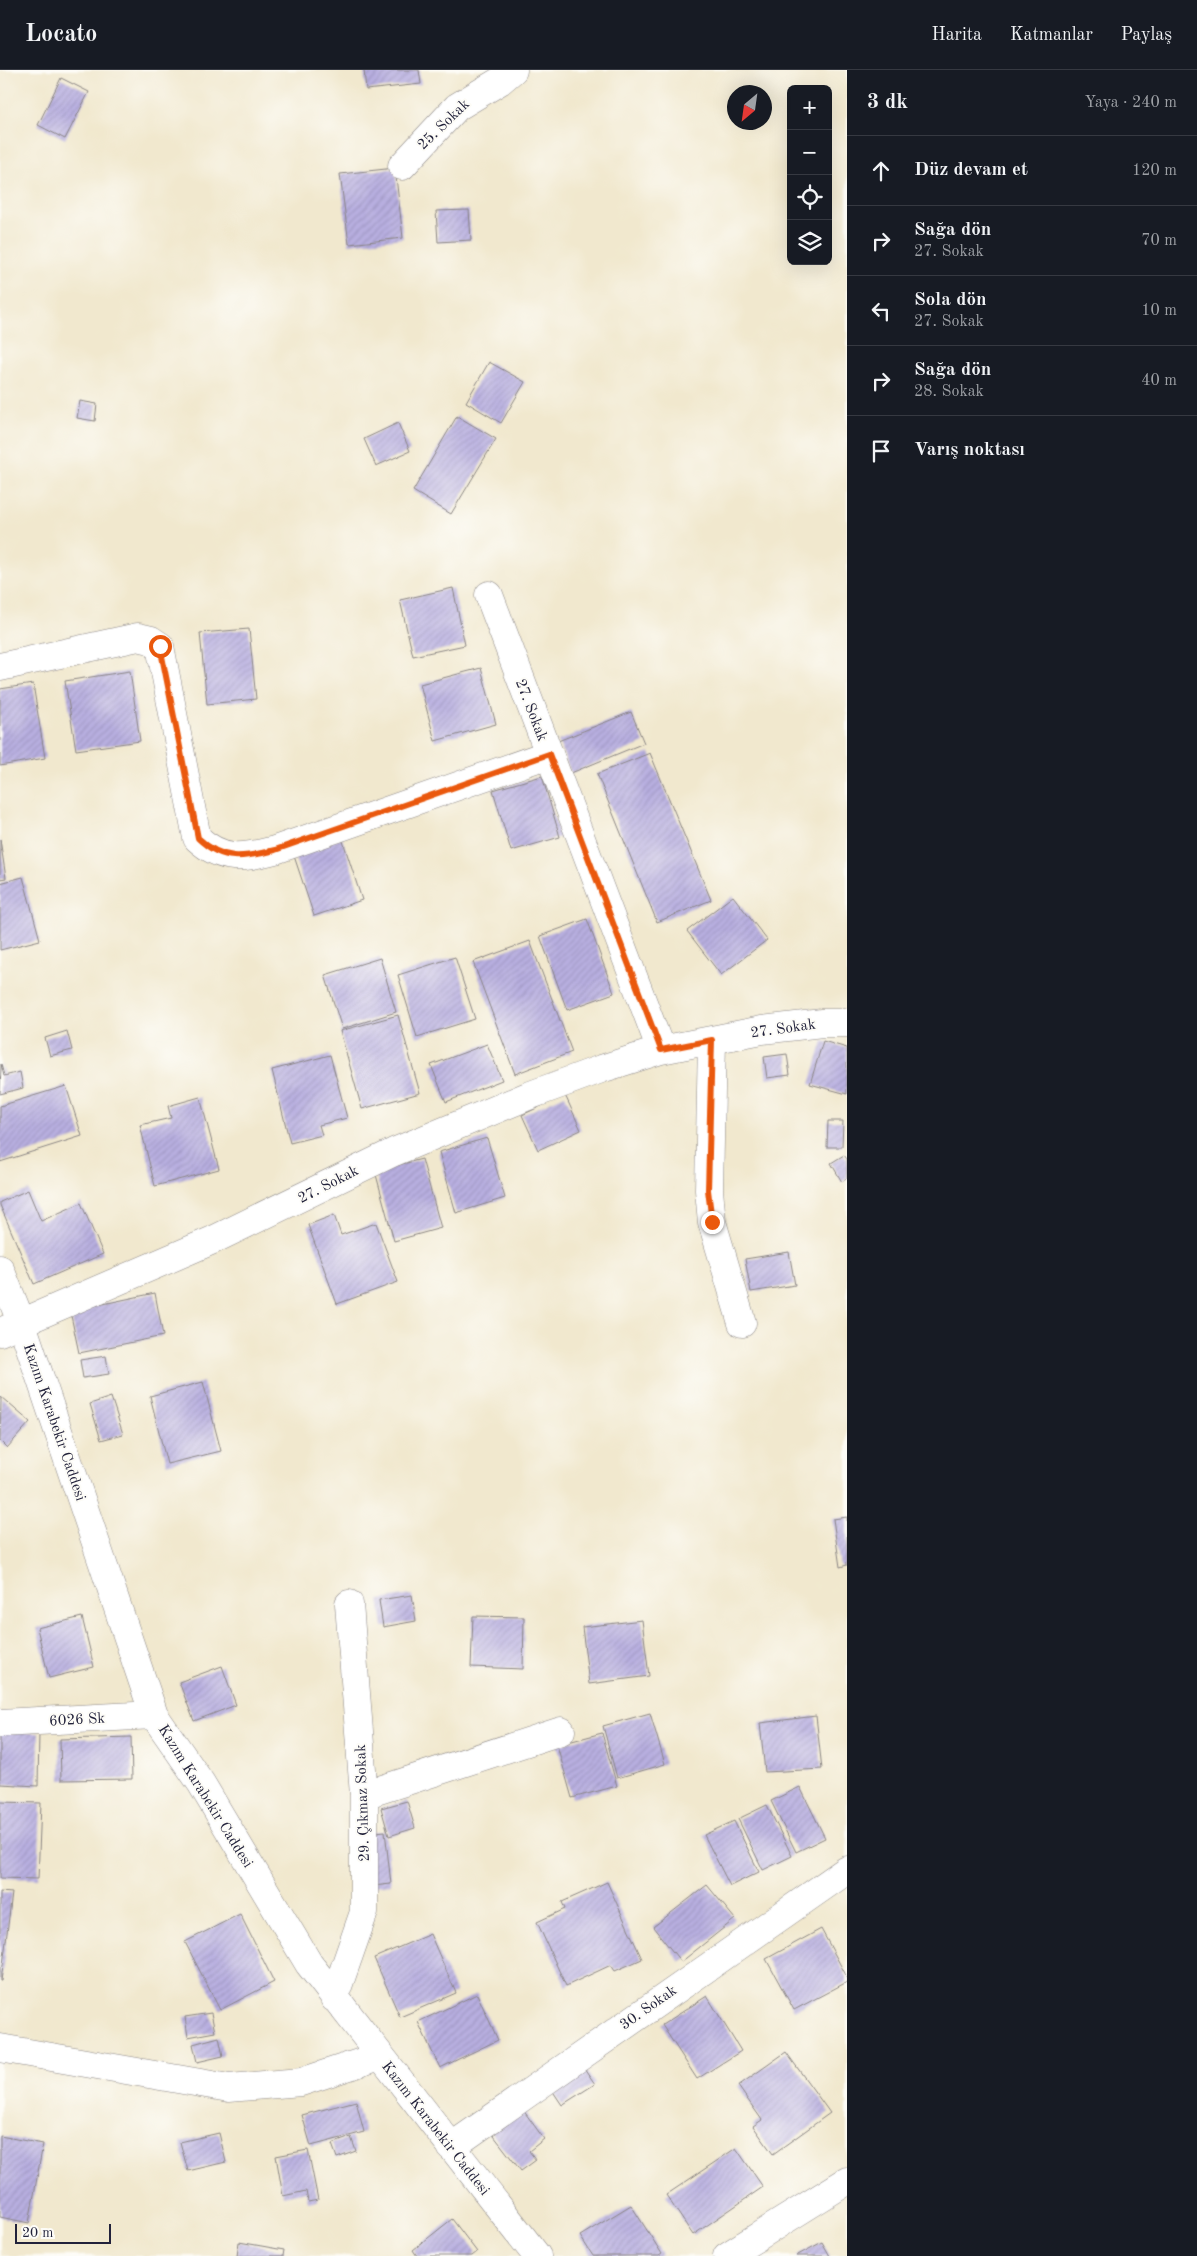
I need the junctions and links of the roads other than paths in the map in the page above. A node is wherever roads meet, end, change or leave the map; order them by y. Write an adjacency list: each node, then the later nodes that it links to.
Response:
1 (513, 70): 2 (street, 25. Sokak)
2 (402, 166)
3 (489, 595): 5 (street, 27. Sokak)
4 (0, 667): 5 (street)
5 (549, 754): 8 (street, 27. Sokak)
6 (847, 1022): 7 (street, 27. Sokak)
7 (712, 1040): 8 (street, 27. Sokak); 10 (street)
8 (661, 1050): 11 (street, 27. Sokak)
9 (0, 1269): 11 (street, Kazım Karabekir Caddesi)
10 (742, 1323)
11 (11, 1328): 13 (street, Kazım Karabekir Caddesi)
12 (349, 1604): 16 (street, 29. Çıkmaz Sokak)
13 (154, 1715): 14 (street, 6026 Sk); 18 (street, Kazım Karabekir Caddesi)
14 (0, 1723)
15 (561, 1731): 16 (street)
16 (364, 1795): 18 (street, 29. Çıkmaz Sokak)
17 (847, 1870): 21 (street, 30. Sokak)
18 (334, 1998): 20 (street, Kazım Karabekir Caddesi)
19 (0, 2048): 20 (street)
20 (380, 2056): 21 (street, Kazım Karabekir Caddesi)
21 (451, 2147): 23 (street, Kazım Karabekir Caddesi)
22 (847, 2181): 24 (street)
23 (537, 2256)
24 (726, 2256)

